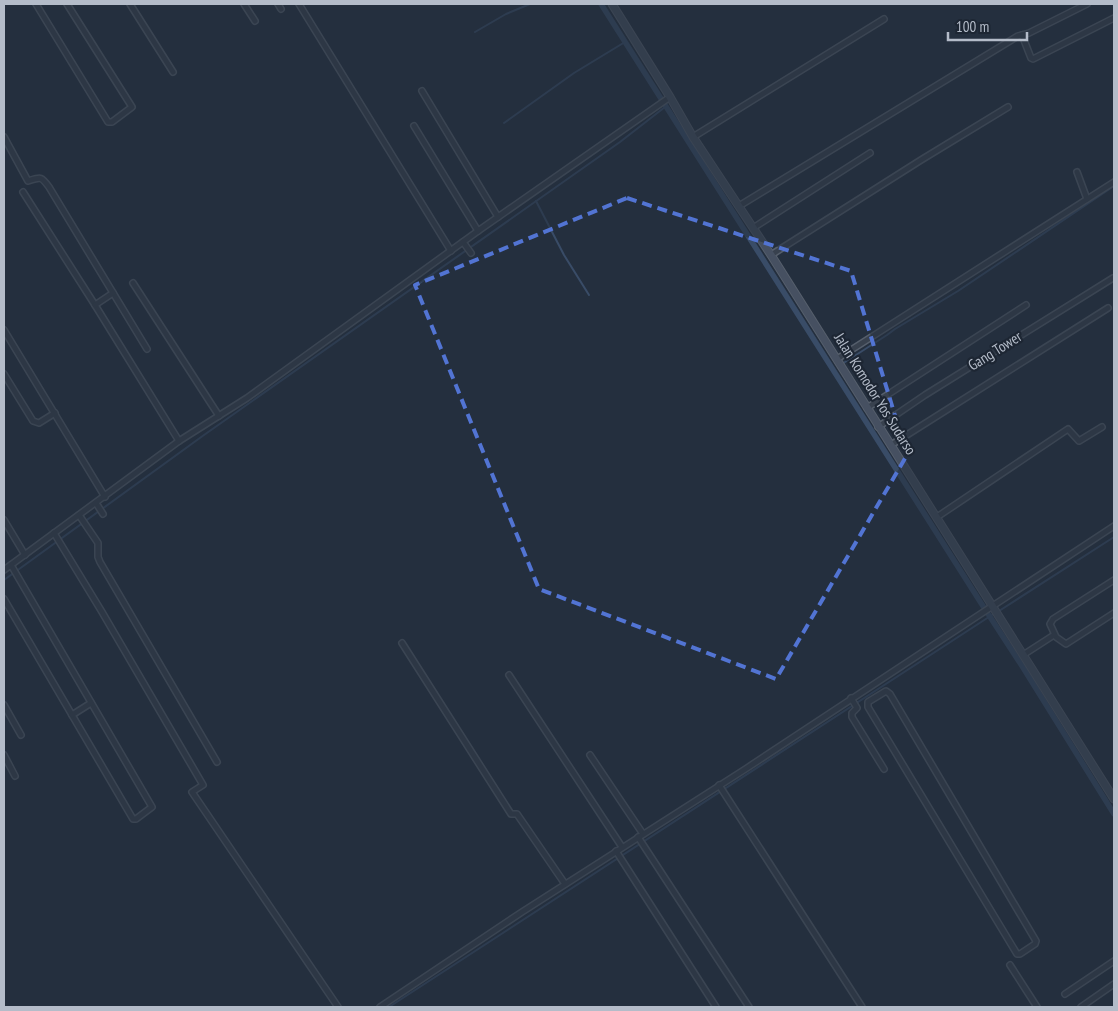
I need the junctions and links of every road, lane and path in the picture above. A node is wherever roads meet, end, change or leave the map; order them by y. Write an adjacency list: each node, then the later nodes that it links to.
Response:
1 (36, 4): 2 (street)
2 (67, 4)
3 (130, 4): 12 (street)
4 (244, 4): 10 (street)
5 (299, 4): 29 (street)
6 (612, 4): 14 (street, Jalan Komodor Yos Sudarso)
7 (1087, 4): 11 (street)
8 (1114, 18): 11 (street)
9 (884, 19): 17 (street)
10 (255, 21)
11 (1022, 35): 24 (street)
12 (173, 72)
13 (422, 91): 25 (street)
14 (669, 98): 17 (street, Jalan Komodor Yos Sudarso); 25 (street)
15 (1008, 107): 31 (street)
16 (414, 126): 27 (street)
17 (693, 137): 24 (street, Jalan Komodor Yos Sudarso)
18 (4, 138): 34 (street)
19 (870, 153): 26 (street)
20 (1077, 172): 23 (street)
21 (1114, 182): 23 (street)
22 (24, 192): 35 (street)
23 (1087, 199): 40 (street)
24 (739, 206): 26 (street, Jalan Komodor Yos Sudarso)
25 (498, 217): 27 (street)
26 (754, 228): 31 (street, Jalan Komodor Yos Sudarso)
27 (478, 231): 28 (street)
28 (464, 244): 29 (street); 30 (street)
29 (451, 251): 44 (street)
30 (470, 252)
31 (772, 255): 40 (street, Jalan Komodor Yos Sudarso)
32 (1113, 278): 45 (street, Gang Tower)
33 (133, 283): 44 (street)
34 (113, 293): 35 (street); 39 (street)
35 (95, 305): 47 (street)
36 (1026, 305): 42 (street)
37 (1108, 308): 48 (street)
38 (4, 330): 43 (street)
39 (147, 348)
40 (839, 363): 42 (street, Jalan Komodor Yos Sudarso)
41 (4, 374): 43 (street)
42 (867, 408): 45 (street, Jalan Komodor Yos Sudarso)
43 (55, 413): 49 (street)
44 (219, 416): 47 (street)
45 (878, 427): 48 (street, Jalan Komodor Yos Sudarso)
46 (1102, 427): 53 (street)
47 (179, 441): 49 (street)
48 (891, 445): 53 (street, Jalan Komodor Yos Sudarso)
49 (105, 497): 50 (street)
50 (98, 505): 51 (street); 52 (street)
51 (103, 513)
52 (81, 517): 56 (street); 77 (street)
53 (937, 517): 62 (street, Jalan Komodor Yos Sudarso)
54 (4, 520): 57 (street)
55 (1114, 526): 62 (street)
56 (55, 535): 57 (street); 91 (street)
57 (25, 555): 58 (street)
58 (12, 567): 59 (street); 71 (street)
59 (4, 570)
60 (1114, 580): 64 (street)
61 (4, 599): 73 (street)
62 (991, 608): 66 (street, Jalan Komodor Yos Sudarso); 68 (street)
63 (1114, 614): 64 (street)
64 (1054, 636): 66 (street)
65 (402, 643): 85 (street)
66 (1023, 655): 81 (street, Jalan Komodor Yos Sudarso)
67 (509, 675): 83 (street)
68 (875, 684): 69 (street); 70 (street)
69 (881, 692): 69 (street)
70 (852, 698): 78 (street); 80 (street)
71 (91, 704): 73 (street); 73 (street)
72 (4, 705): 74 (street)
73 (72, 715)
74 (21, 735)
75 (4, 755): 79 (street)
76 (590, 755): 82 (street)
77 (217, 762)
78 (884, 769)
79 (15, 776)
80 (720, 786): 82 (street); 95 (street)
81 (1114, 799)
82 (640, 837): 83 (street); 94 (street)
83 (622, 847): 84 (street)
84 (616, 852): 85 (street); 93 (street)
85 (565, 884): 92 (street)
86 (1114, 961): 89 (street)
87 (1010, 965): 96 (street)
88 (1114, 984): 90 (street)
89 (1065, 994)
90 (1081, 1006)
91 (338, 1007)
92 (380, 1007)
93 (716, 1007)
94 (749, 1007)
95 (862, 1007)
96 (1037, 1007)

